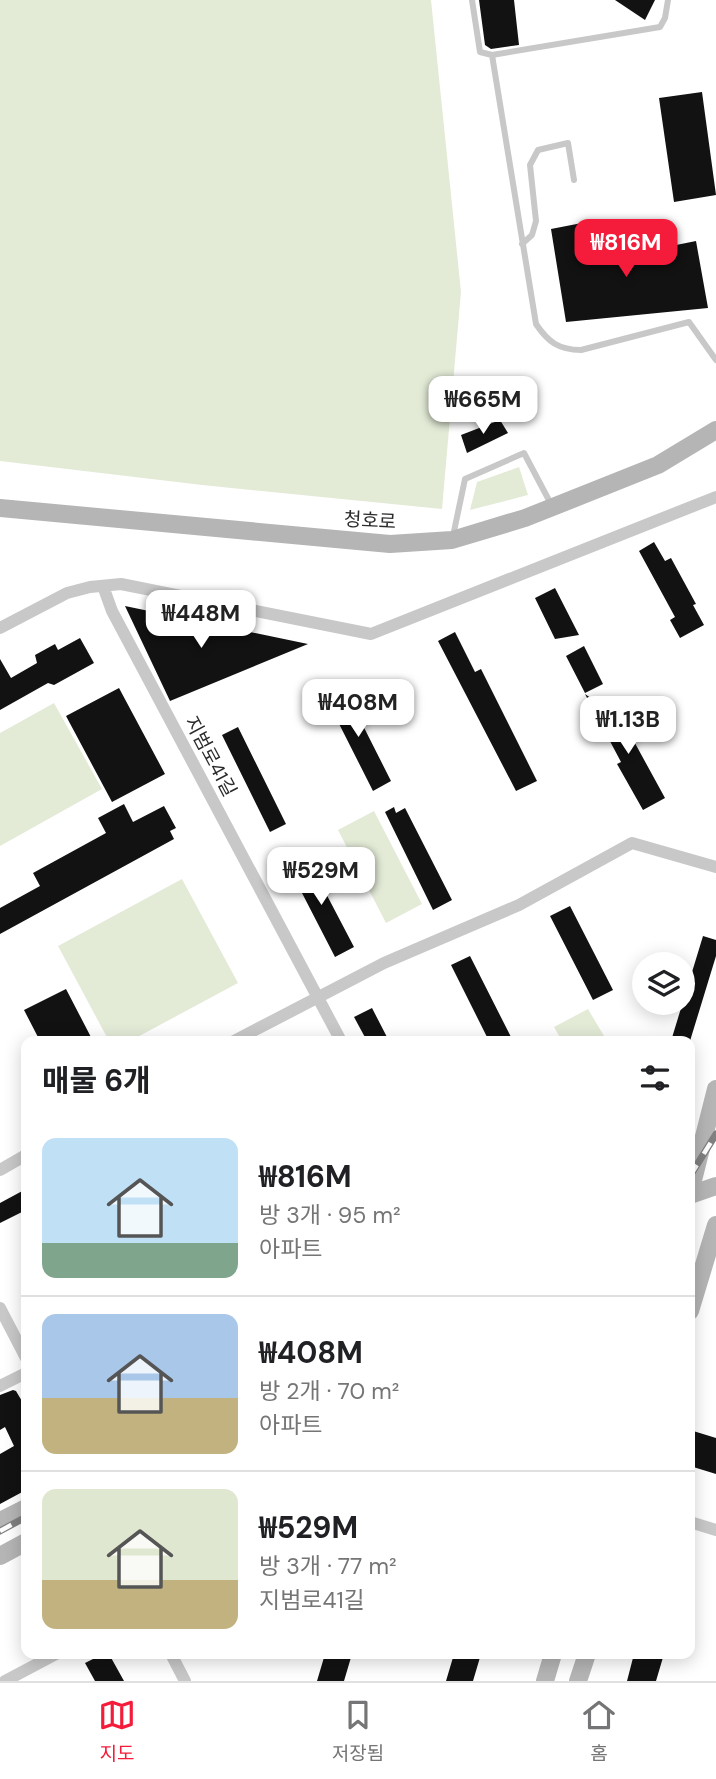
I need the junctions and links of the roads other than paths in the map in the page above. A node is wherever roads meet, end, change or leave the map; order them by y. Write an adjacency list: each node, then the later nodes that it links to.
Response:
1 (472, 0): 3 (lane)
2 (668, 0): 3 (lane)
3 (492, 55): 5 (lane)
4 (574, 180): 5 (lane)
5 (522, 243): 6 (lane)
6 (716, 360)
7 (716, 430): 9 (main road, 청호로)
8 (716, 497): 12 (street)
9 (553, 507): 11 (main road, 청호로); 11 (lane)
10 (0, 508): 11 (main road, 청호로)
11 (452, 540)
12 (103, 586): 13 (street); 15 (street, 지범로41길)
13 (0, 628)
14 (716, 867): 15 (street)
15 (317, 997): 16 (street); 17 (street, 지범로41길)
16 (243, 1036)
17 (338, 1036)
18 (716, 1089): 21 (main road)
19 (21, 1158): 20 (street)
20 (0, 1170)
21 (695, 1170)
22 (716, 1180): 23 (main road)
23 (695, 1184)
24 (695, 1185): 25 (main road)
25 (716, 1186)
26 (716, 1225): 27 (main road)
27 (695, 1294)
28 (0, 1308): 29 (street)
29 (21, 1348)
30 (21, 1376): 31 (street)
31 (0, 1386)
32 (21, 1510): 33 (main road)
33 (0, 1521)
34 (695, 1524): 35 (street)
35 (716, 1530)
36 (21, 1545): 37 (main road)
37 (0, 1556)
38 (47, 1659): 42 (street)
39 (552, 1659): 44 (main road)
40 (585, 1659): 45 (main road)
41 (174, 1660): 43 (street)
42 (5, 1681)
43 (185, 1681)
44 (545, 1681)
45 (578, 1681)

